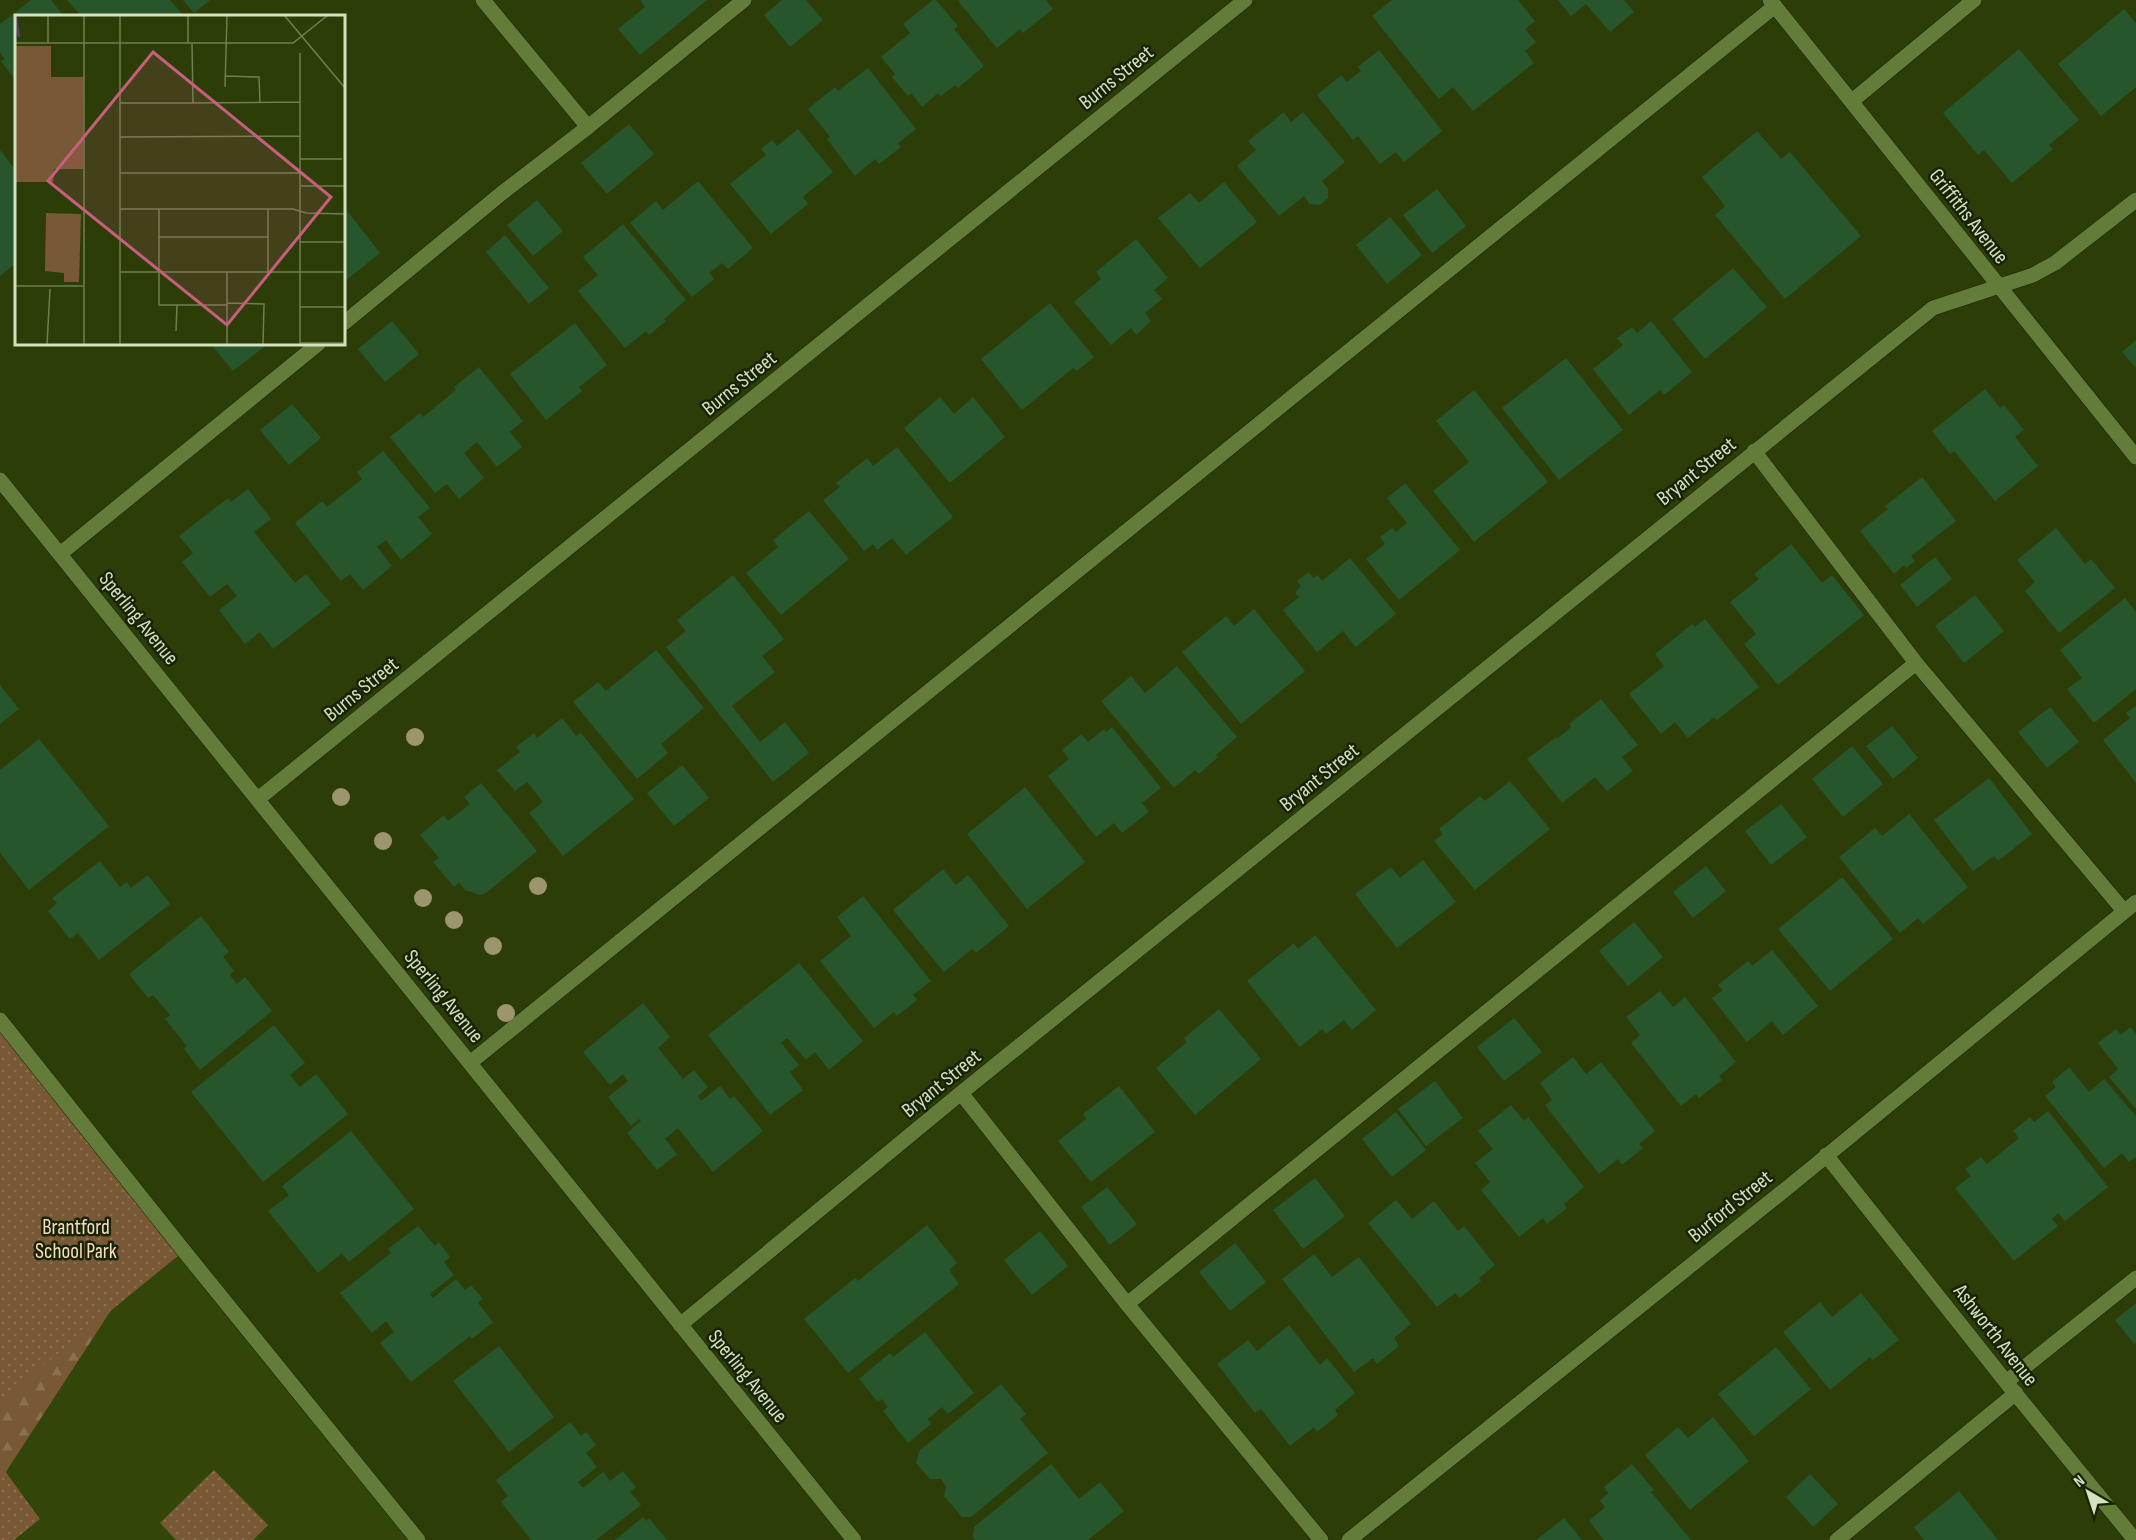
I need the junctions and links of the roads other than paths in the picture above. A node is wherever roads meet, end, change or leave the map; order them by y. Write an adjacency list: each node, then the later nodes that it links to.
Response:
1 (483, 0): 7 (street)
2 (744, 0): 7 (street)
3 (1245, 0): 17 (street, Burns Street)
4 (1974, 0): 6 (street)
5 (1773, 3): 6 (street, Griffiths Avenue); 20 (street)
6 (1852, 100): 9 (street, Griffiths Avenue)
7 (588, 127): 10 (street)
8 (2136, 200): 9 (street, Bryant Street)
9 (1998, 286): 12 (street, Bryant Street); 13 (street, Griffiths Avenue)
10 (345, 322)
11 (317, 345): 15 (street)
12 (1754, 451): 16 (street); 21 (street, Bryant Street)
13 (2136, 457)
14 (0, 480): 15 (street, Sperling Avenue)
15 (60, 554): 17 (street, Sperling Avenue)
16 (1916, 663): 18 (street); 24 (street)
17 (258, 799): 20 (street, Sperling Avenue)
18 (2130, 906): 22 (street, Burford Street)
19 (0, 1020): 27 (street)
20 (471, 1062): 25 (street, Sperling Avenue)
21 (961, 1093): 24 (street); 25 (street, Bryant Street)
22 (1826, 1155): 26 (street, Ashworth Avenue); 30 (street, Burford Street)
23 (2136, 1278): 26 (street)
24 (1127, 1304): 29 (street)
25 (680, 1325): 28 (street, Sperling Avenue)
26 (2011, 1388): 31 (street); 32 (street, Ashworth Avenue)
27 (418, 1540)
28 (854, 1540)
29 (1321, 1540)
30 (1349, 1540)
31 (1837, 1540)
32 (2135, 1540)

